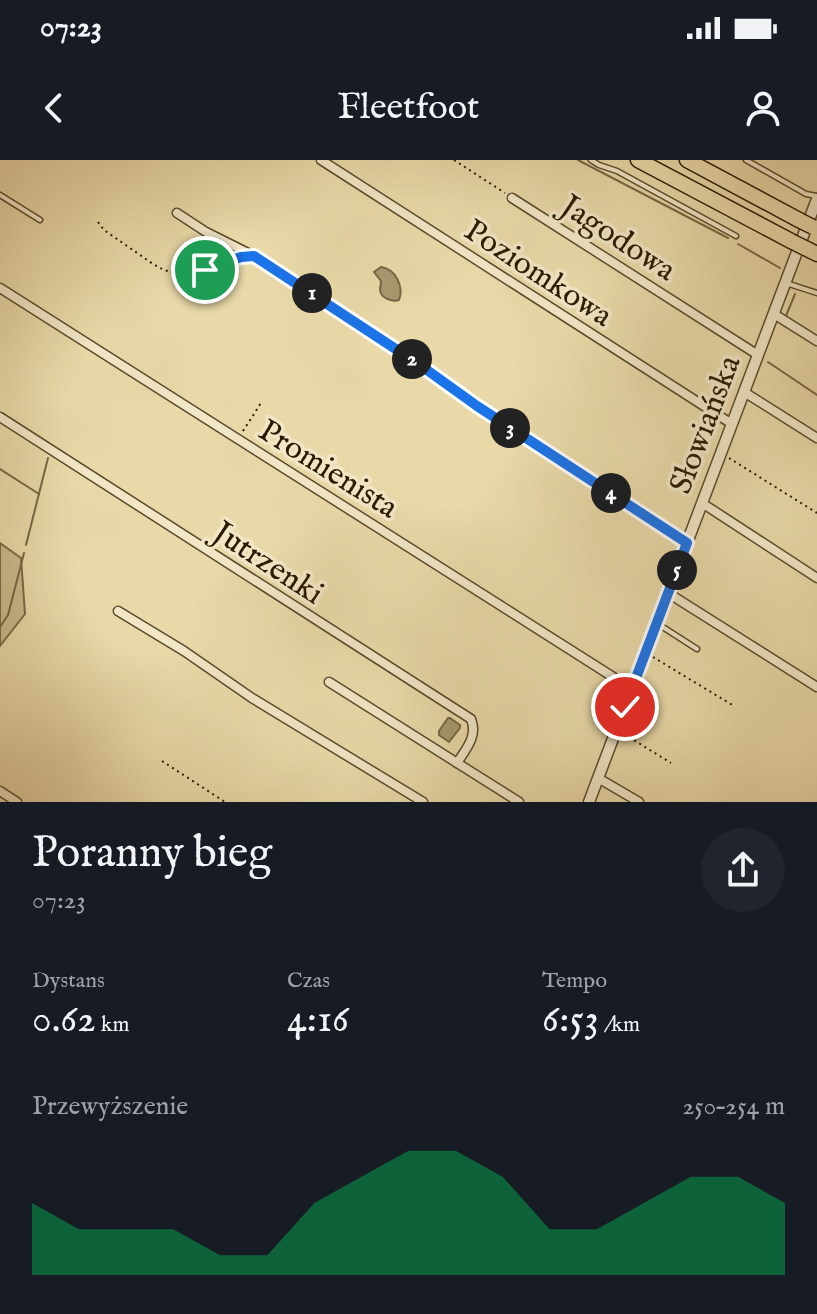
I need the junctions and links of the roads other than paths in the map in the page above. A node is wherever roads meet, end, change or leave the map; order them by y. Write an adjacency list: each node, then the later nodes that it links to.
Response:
1 (321, 160): 22 (street, Poziomkowa)
2 (591, 160): 12 (lane)
3 (638, 160): 13 (highway)
4 (687, 160): 11 (highway)
5 (746, 160): 8 (lane)
6 (0, 195): 10 (lane)
7 (512, 198): 19 (street, Jagodowa)
8 (817, 198): 14 (street, Słowiańska)
9 (177, 213): 25 (street)
10 (40, 220)
11 (810, 226)
12 (736, 236)
13 (804, 248)
14 (786, 283): 16 (lane); 17 (street, Słowiańska)
15 (0, 288): 33 (street, Promienista)
16 (817, 293)
17 (774, 314): 18 (street); 19 (street, Słowiańska)
18 (817, 341)
19 (758, 355): 20 (street, Słowiańska)
20 (744, 392): 22 (street, Słowiańska); 23 (street)
21 (0, 417): 34 (street, Jutrzenki)
22 (732, 424): 24 (street, Słowiańska)
23 (817, 438)
24 (702, 503): 25 (street, Słowiańska); 26 (street)
25 (687, 543): 27 (street, Słowiańska)
26 (817, 578)
27 (668, 593): 29 (street, Słowiańska); 32 (street)
28 (118, 611): 38 (street)
29 (656, 623): 30 (lane); 33 (street, Słowiańska)
30 (697, 649)
31 (329, 682): 34 (street)
32 (817, 687)
33 (632, 689): 35 (street, Słowiańska)
34 (457, 763): 39 (street)
35 (598, 778): 40 (street, Słowiańska); 41 (street)
36 (0, 791): 37 (street)
37 (17, 802)
38 (423, 802)
39 (519, 802)
40 (589, 802)
41 (639, 802)

